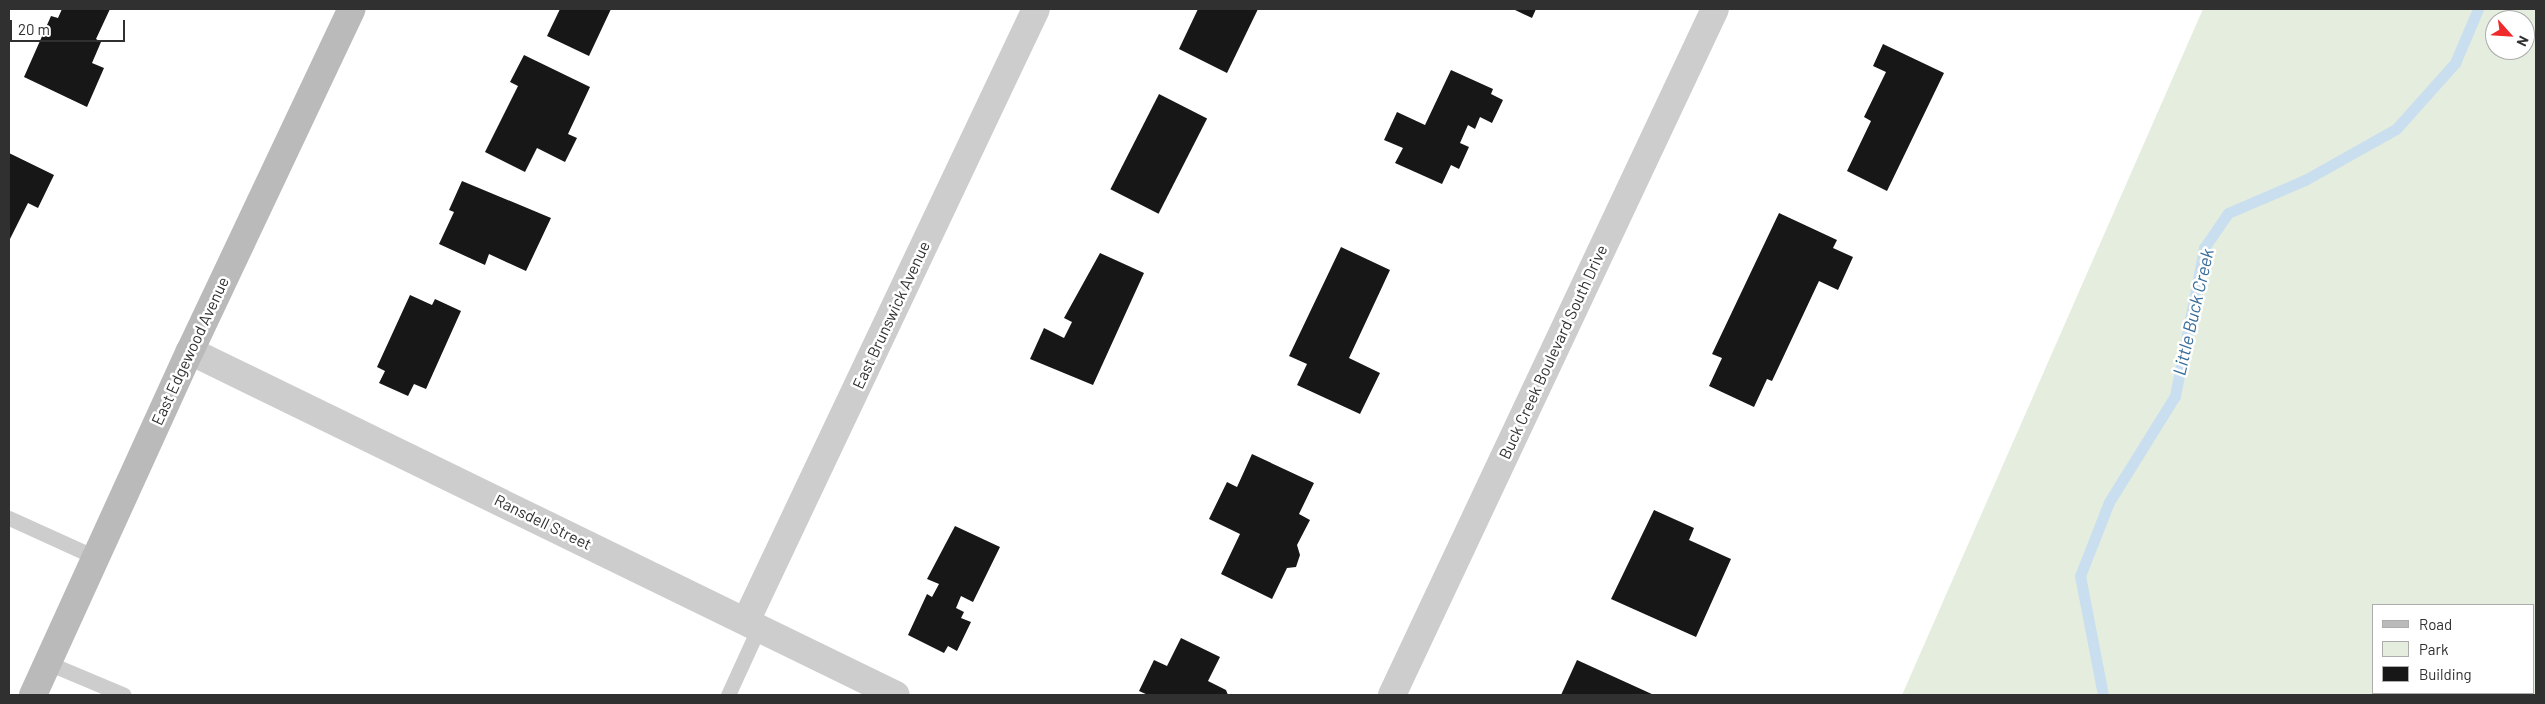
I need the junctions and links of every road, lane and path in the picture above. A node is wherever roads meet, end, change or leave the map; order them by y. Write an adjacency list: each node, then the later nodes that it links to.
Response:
1 (352, 9): 4 (main road, East Edgewood Avenue)
2 (1036, 9): 7 (street, East Brunswick Avenue)
3 (1715, 9): 13 (street, Buck Creek Boulevard South Drive)
4 (190, 351): 6 (main road, East Edgewood Avenue); 7 (street, Ransdell Street)
5 (9, 518): 6 (lane)
6 (96, 557): 8 (main road, East Edgewood Avenue)
7 (752, 624): 11 (lane); 12 (street, Ransdell Street)
8 (48, 662): 9 (main road, East Edgewood Avenue); 10 (lane)
9 (33, 695)
10 (124, 695)
11 (728, 695)
12 (896, 695)
13 (1392, 695)

